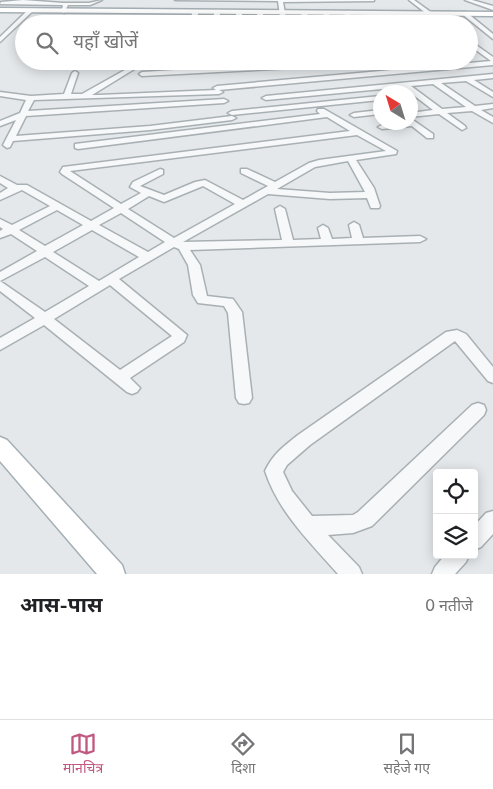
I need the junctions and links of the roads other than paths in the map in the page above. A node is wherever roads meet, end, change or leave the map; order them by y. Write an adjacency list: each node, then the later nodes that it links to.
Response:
1 (100, 0): 16 (street)
2 (176, 0): 3 (street)
3 (205, 0): 12 (street)
4 (231, 0): 5 (street); 12 (street)
5 (256, 0): 6 (street)
6 (280, 0): 7 (street); 22 (street)
7 (309, 0): 8 (street)
8 (334, 0): 13 (street)
9 (411, 0): 28 (street)
10 (467, 0): 31 (street)
11 (26, 1): 14 (street); 15 (street)
12 (218, 1): 19 (street)
13 (372, 1)
14 (54, 2): 16 (street)
15 (2, 3): 17 (main road)
16 (64, 8): 17 (main road); 18 (main road)
17 (31, 10): 32 (street)
18 (195, 13): 19 (main road)
19 (215, 13): 20 (main road)
20 (239, 13): 21 (main road)
21 (260, 13): 22 (main road)
22 (281, 13): 23 (main road)
23 (304, 13): 24 (main road)
24 (326, 13): 25 (main road)
25 (347, 13): 26 (main road)
26 (366, 13): 27 (main road)
27 (413, 13): 28 (main road)
28 (429, 13): 29 (main road)
29 (439, 13): 30 (main road)
30 (464, 13): 31 (main road); 33 (street)
31 (492, 13)
32 (26, 15)
33 (466, 15)
34 (15, 25): 37 (street)
35 (478, 25): 36 (street)
36 (493, 37)
37 (0, 40)
38 (478, 44): 39 (street)
39 (486, 45)
40 (480, 51): 41 (street)
41 (489, 55): 42 (street)
42 (493, 62): 43 (street)
43 (478, 63)
44 (129, 70): 66 (street)
45 (207, 70): 56 (street)
46 (238, 70): 56 (street)
47 (293, 70): 55 (street)
48 (350, 70): 52 (street)
49 (409, 70): 52 (street)
50 (75, 72): 65 (street)
51 (142, 74): 58 (street)
52 (356, 75): 55 (street); 60 (street)
53 (493, 76): 54 (street)
54 (468, 79): 57 (street); 63 (street)
55 (298, 80): 56 (street); 62 (street)
56 (212, 82): 58 (street); 58 (street); 70 (street)
57 (436, 82): 59 (street); 73 (street)
58 (182, 83): 66 (street)
59 (405, 85)
60 (371, 88): 62 (street)
61 (0, 94): 67 (street)
62 (308, 94): 68 (street); 71 (street)
63 (493, 94)
64 (418, 95): 74 (street)
65 (67, 96): 66 (street); 67 (street)
66 (83, 97)
67 (31, 98): 76 (street)
68 (266, 98)
69 (373, 98): 71 (street)
70 (224, 100): 79 (street); 80 (street)
71 (316, 104): 77 (street); 79 (street)
72 (493, 106): 73 (street)
73 (474, 108): 74 (street); 83 (street)
74 (440, 112): 81 (street); 87 (street)
75 (373, 113): 78 (street)
76 (23, 114): 82 (street); 82 (street); 84 (street)
77 (327, 115): 86 (street); 89 (street)
78 (354, 115)
79 (234, 116): 80 (street); 86 (street)
80 (141, 118): 82 (street); 82 (street)
81 (418, 118)
82 (92, 120)
83 (493, 121)
84 (0, 124)
85 (418, 125): 90 (street)
86 (240, 126): 88 (street)
87 (462, 128)
88 (192, 132): 91 (street); 92 (street)
89 (359, 132): 92 (street); 93 (street)
90 (430, 136)
91 (78, 146)
92 (202, 152): 105 (street)
93 (350, 158): 98 (street); 100 (street)
94 (244, 171): 98 (street)
95 (160, 172): 99 (street)
96 (0, 179): 97 (street)
97 (15, 188): 101 (street); 103 (street)
98 (271, 189): 100 (street); 102 (street)
99 (148, 193): 102 (street); 105 (street)
100 (371, 195): 104 (street)
101 (0, 196)
102 (243, 204): 117 (street)
103 (57, 206): 108 (street); 111 (street)
104 (375, 206)
105 (120, 208): 108 (street); 117 (street)
106 (280, 210): 116 (street)
107 (0, 222): 111 (street)
108 (91, 225): 118 (street); 119 (street)
109 (354, 225): 114 (street)
110 (323, 228): 115 (street)
111 (11, 229): 112 (street); 118 (street)
112 (0, 235)
113 (420, 239): 114 (street)
114 (358, 241): 115 (street)
115 (327, 242): 116 (street)
116 (288, 244): 117 (street)
117 (179, 245): 119 (street); 129 (street)
118 (45, 251): 120 (street); 123 (street)
119 (148, 257): 121 (street)
120 (0, 277)
121 (112, 280): 123 (street); 127 (street)
122 (0, 285): 124 (street)
123 (99, 287): 124 (street)
124 (44, 318): 125 (street); 127 (street)
125 (0, 345)
126 (493, 377): 133 (street)
127 (119, 378): 128 (street)
128 (132, 388)
129 (244, 398)
130 (478, 410): 133 (street)
131 (1, 448): 136 (main road)
132 (493, 520): 134 (street)
133 (310, 526): 137 (street)
134 (478, 536)
135 (456, 559): 138 (street)
136 (113, 574)
137 (352, 574)
138 (442, 574)

